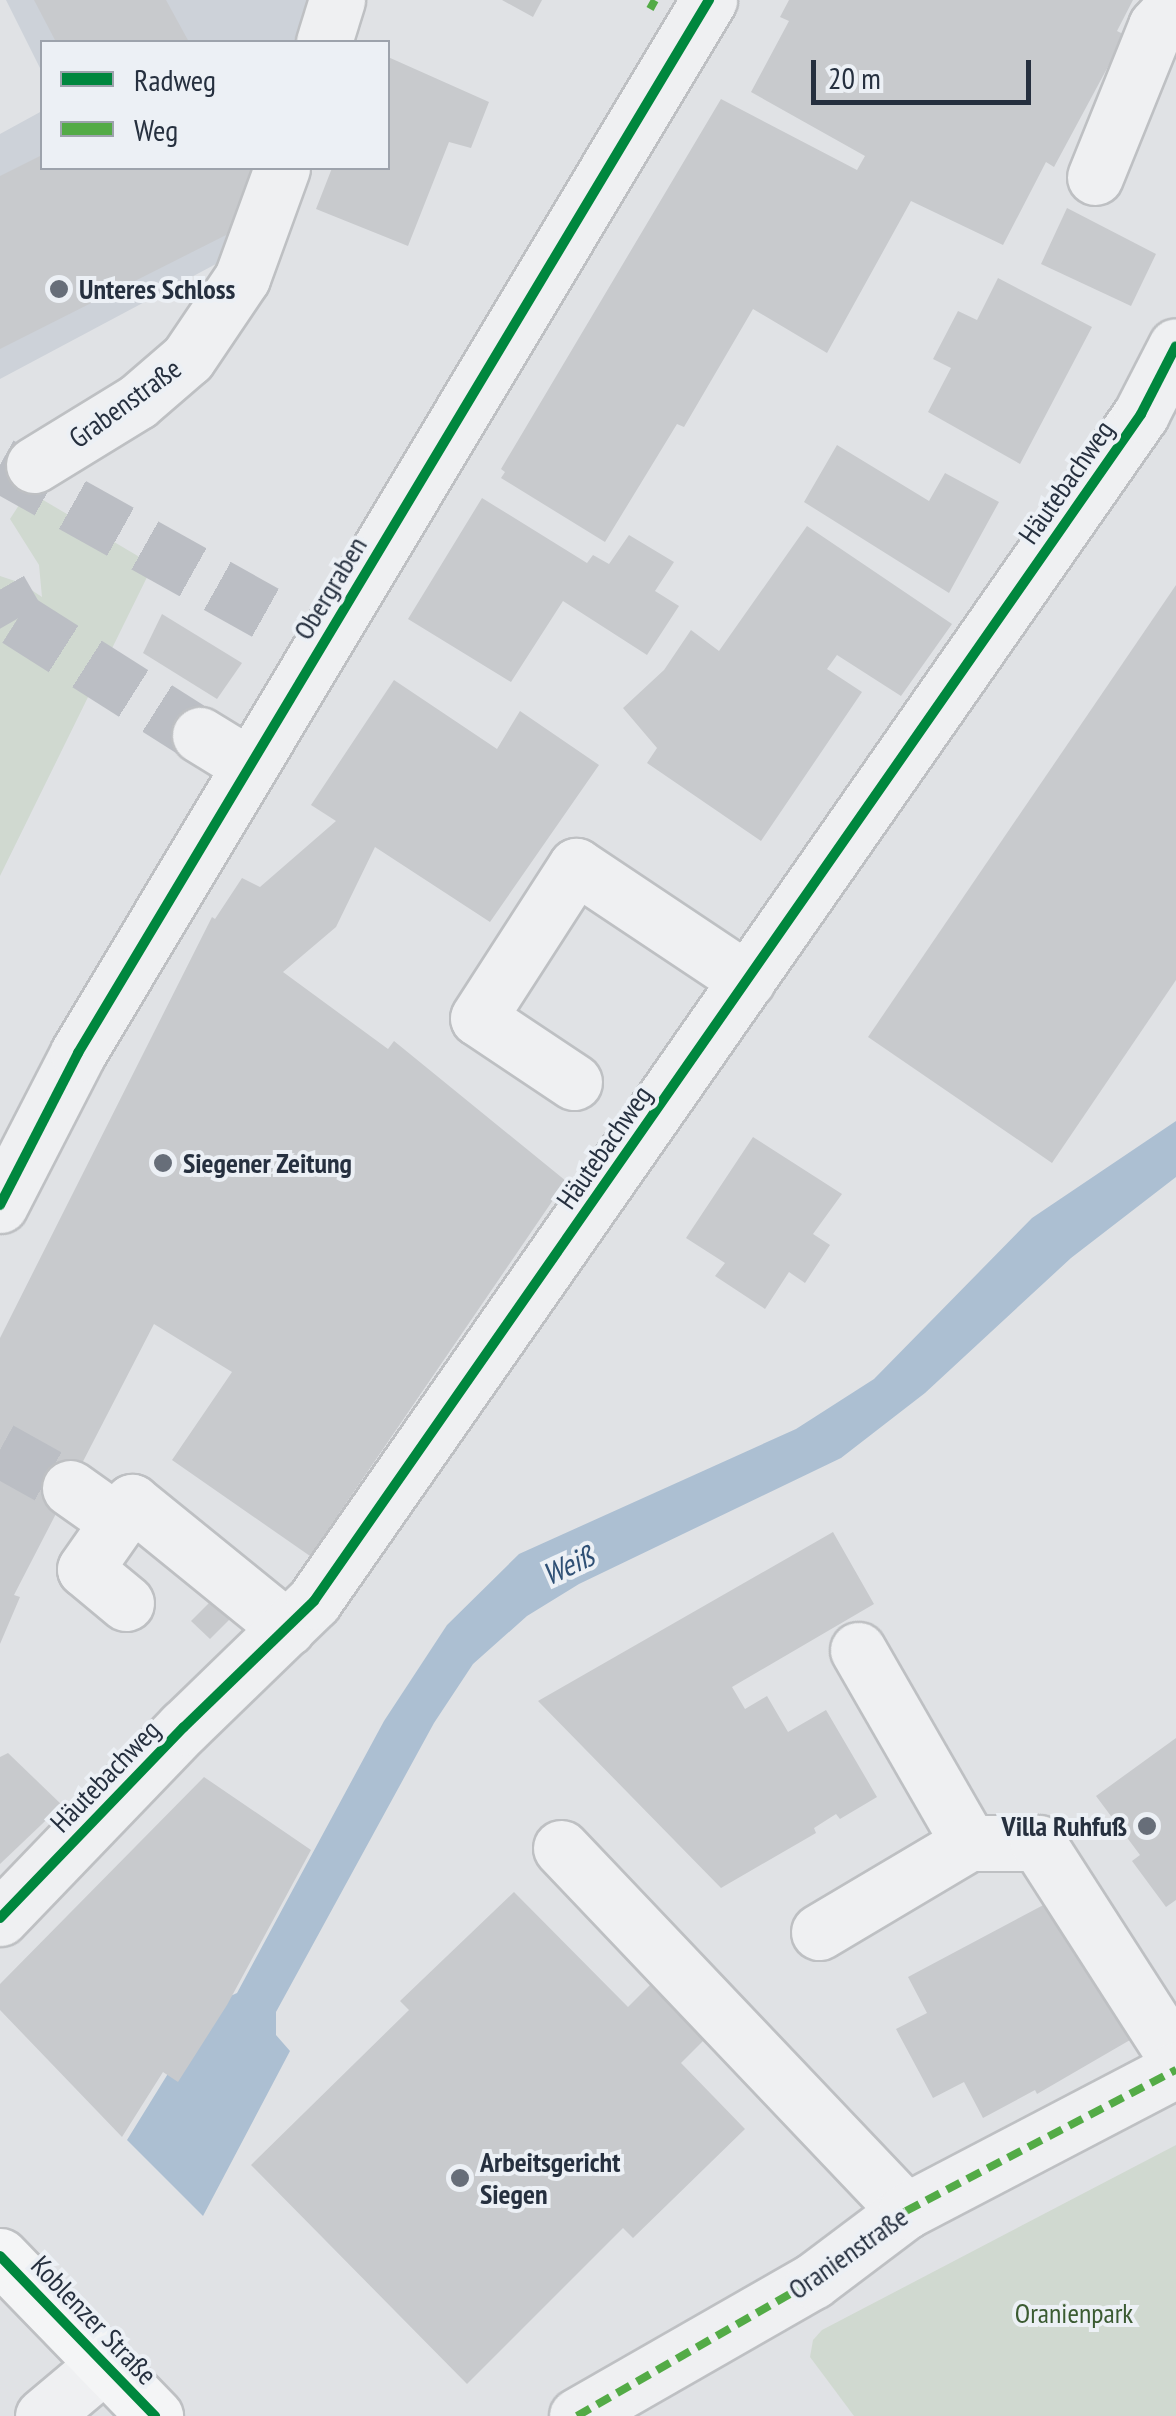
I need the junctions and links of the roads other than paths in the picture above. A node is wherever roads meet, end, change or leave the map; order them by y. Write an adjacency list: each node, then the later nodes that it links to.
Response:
1 (337, 0): 4 (street)
2 (709, 0): 10 (street, Obergraben)
3 (1176, 4): 6 (street)
4 (325, 40)
5 (281, 170): 8 (street, Grabenstraße)
6 (1095, 177)
7 (1176, 346): 11 (street, Häutebachweg)
8 (34, 466)
9 (200, 735): 10 (street)
10 (248, 765): 13 (street, Obergraben)
11 (747, 980): 12 (street); 17 (street, Häutebachweg)
12 (574, 1082)
13 (0, 1205)
14 (70, 1488): 15 (street)
15 (118, 1522): 16 (street); 17 (street)
16 (126, 1604)
17 (288, 1628): 21 (street, Häutebachweg)
18 (858, 1650): 19 (street)
19 (969, 1843): 22 (street); 23 (street)
20 (561, 1848): 25 (street)
21 (0, 1918)
22 (819, 1932)
23 (1176, 2058)
24 (1176, 2070): 25 (street, Oranienstraße)
25 (906, 2210): 30 (street, Oranienstraße)
26 (0, 2256): 27 (main road, Koblenzer Straße)
27 (105, 2364): 28 (street); 29 (main road, Koblenzer Straße)
28 (43, 2416)
29 (155, 2416)
30 (577, 2416)

